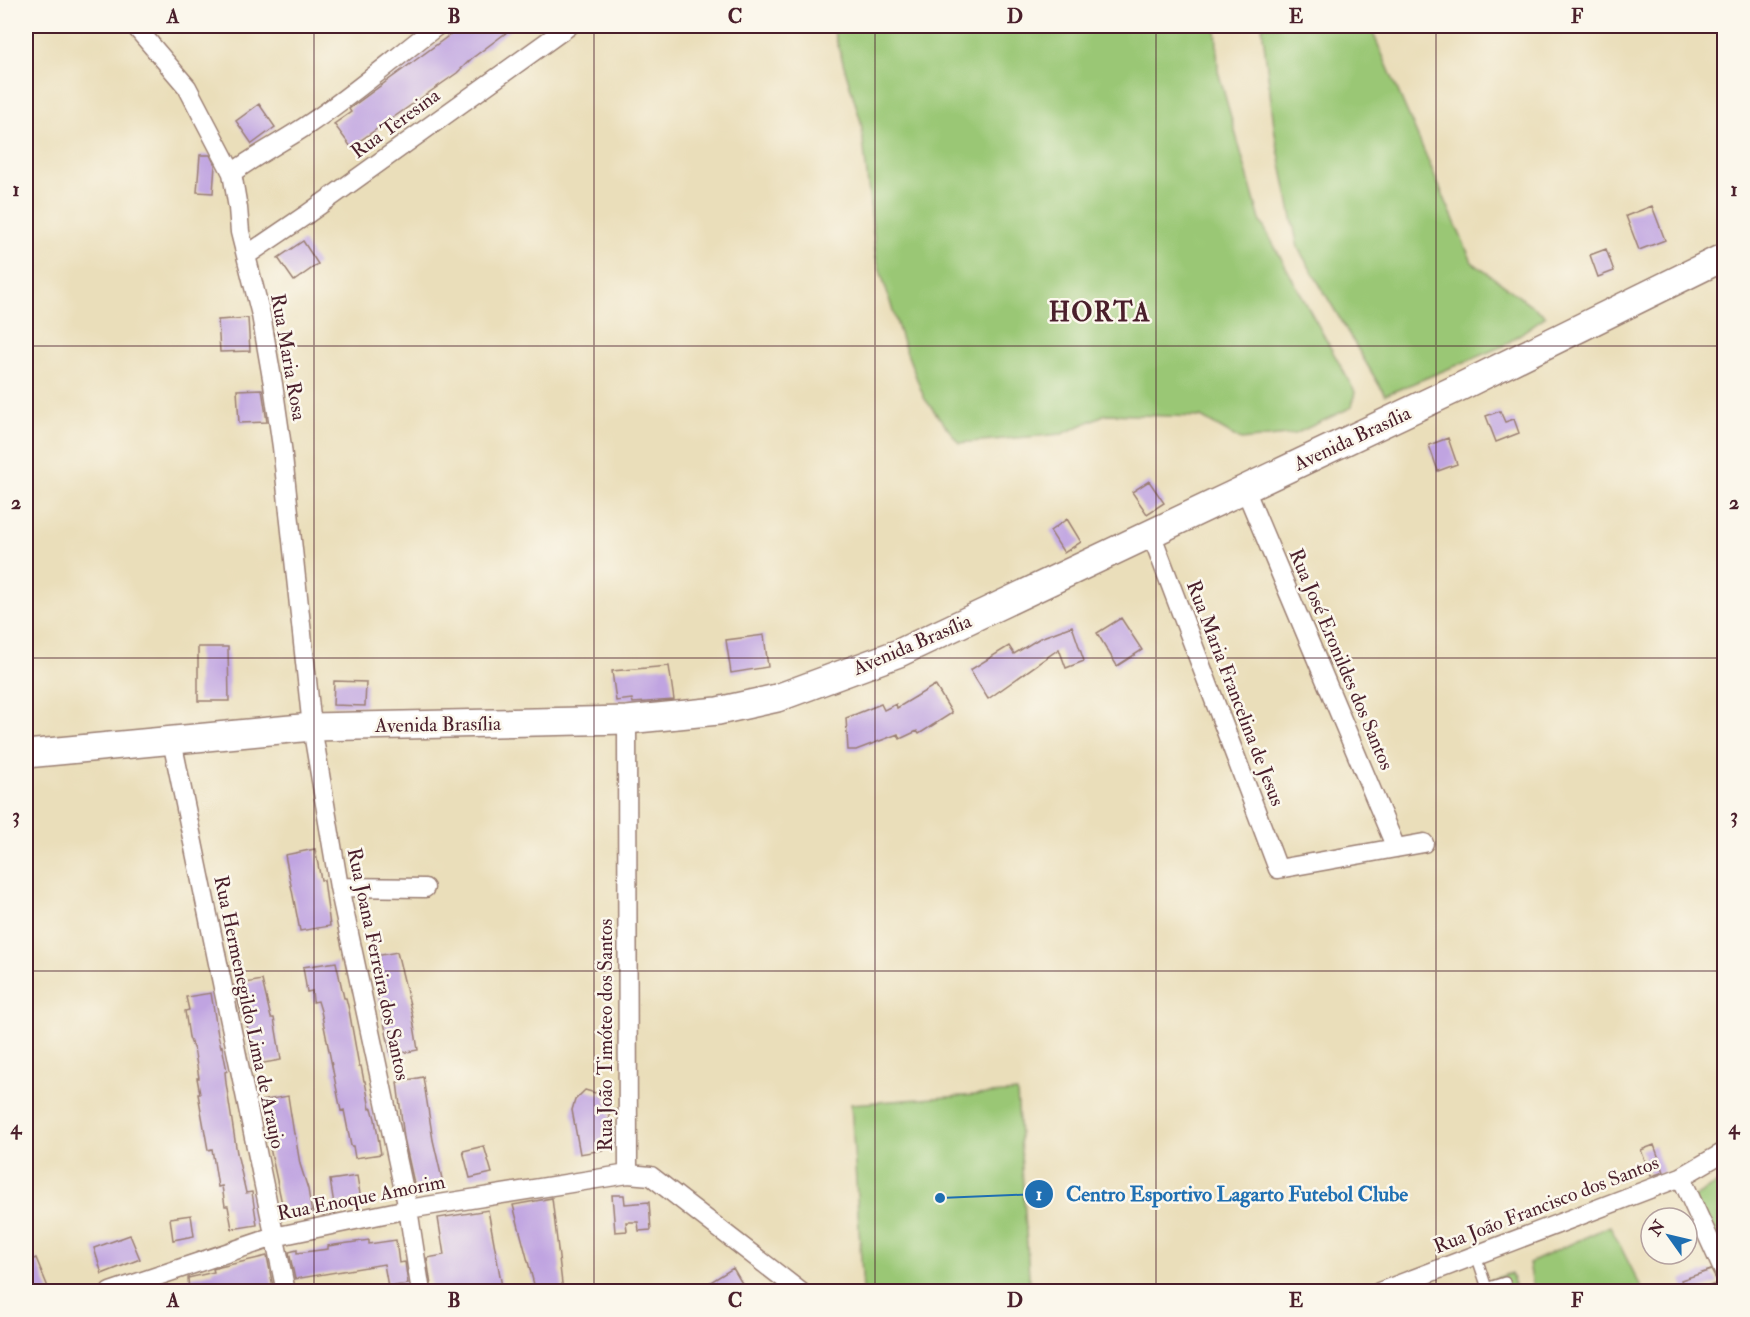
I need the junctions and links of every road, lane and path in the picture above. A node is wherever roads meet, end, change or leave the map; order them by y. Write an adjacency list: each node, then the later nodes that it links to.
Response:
1 (135, 26): 4 (street, Rua Maria Rosa)
2 (437, 26): 4 (street)
3 (569, 26): 5 (street, Rua Teresina)
4 (232, 173): 5 (street, Rua Maria Rosa)
5 (247, 255): 10 (street, Rua Maria Rosa)
6 (1725, 257): 7 (main road, Avenida Brasília)
7 (1245, 489): 8 (main road, Avenida Brasília); 14 (street, Rua José Eronildes dos Santos)
8 (1151, 533): 9 (main road, Avenida Brasília); 14 (street, Rua Maria Francelina de Jesus)
9 (627, 720): 10 (main road, Avenida Brasília); 18 (street, Rua João Timóteo dos Santos)
10 (312, 727): 11 (main road, Avenida Brasília); 15 (street, Rua Joana Ferreira dos Santos)
11 (172, 741): 12 (main road, Avenida Brasília); 21 (street, Rua Hermenegildo Lima de Araujo)
12 (26, 754)
13 (1424, 843): 14 (street)
14 (1396, 848)
15 (339, 887): 16 (street); 20 (street, Rua Joana Ferreira dos Santos)
16 (425, 888)
17 (1725, 1152): 19 (street, Rua João Francisco dos Santos)
18 (628, 1174): 20 (street, Rua Enoque Amorim); 28 (street, Rua João Timóteo dos Santos)
19 (1681, 1177): 22 (street, Rua João Francisco dos Santos); 23 (street)
20 (408, 1209): 21 (street, Rua Enoque Amorim); 27 (street, Rua Joana Ferreira dos Santos)
21 (274, 1237): 25 (street, Rua Enoque Amorim); 26 (street, Rua Hermenegildo Lima de Araujo)
22 (1476, 1255): 24 (lane); 29 (street, Rua João Francisco dos Santos)
23 (1725, 1272)
24 (1487, 1288): 30 (lane); 31 (lane)
25 (110, 1292)
26 (286, 1292)
27 (421, 1292)
28 (801, 1292)
29 (1379, 1292)
30 (1473, 1292)
31 (1508, 1292)

